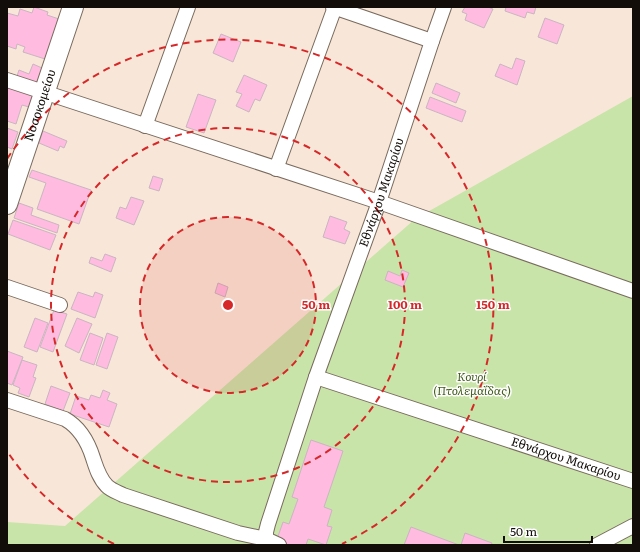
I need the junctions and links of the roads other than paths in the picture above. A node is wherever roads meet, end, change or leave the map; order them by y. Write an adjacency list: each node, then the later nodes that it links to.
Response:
1 (73, 7): 7 (street, Νοσοκομείου)
2 (188, 7): 8 (street)
3 (334, 7): 5 (street); 9 (street)
4 (444, 7): 5 (street, Εθνάρχου Μακαρίου)
5 (432, 41): 10 (street, Εθνάρχου Μακαρίου)
6 (7, 80): 7 (street)
7 (44, 93): 8 (street); 11 (street, Νοσοκομείου)
8 (145, 126): 9 (street)
9 (276, 169): 10 (street)
10 (379, 202): 13 (street); 15 (street, Εθνάρχου Μακαρίου)
11 (7, 204)
12 (7, 286): 14 (street)
13 (633, 290)
14 (60, 305)
15 (316, 377): 17 (street, Εθνάρχου Μακαρίου); 19 (street, Εθνάρχου Μακαρίου)
16 (7, 400): 19 (street)
17 (633, 481)
18 (633, 526): 21 (street)
19 (266, 539): 20 (street)
20 (279, 545)
21 (597, 545)

